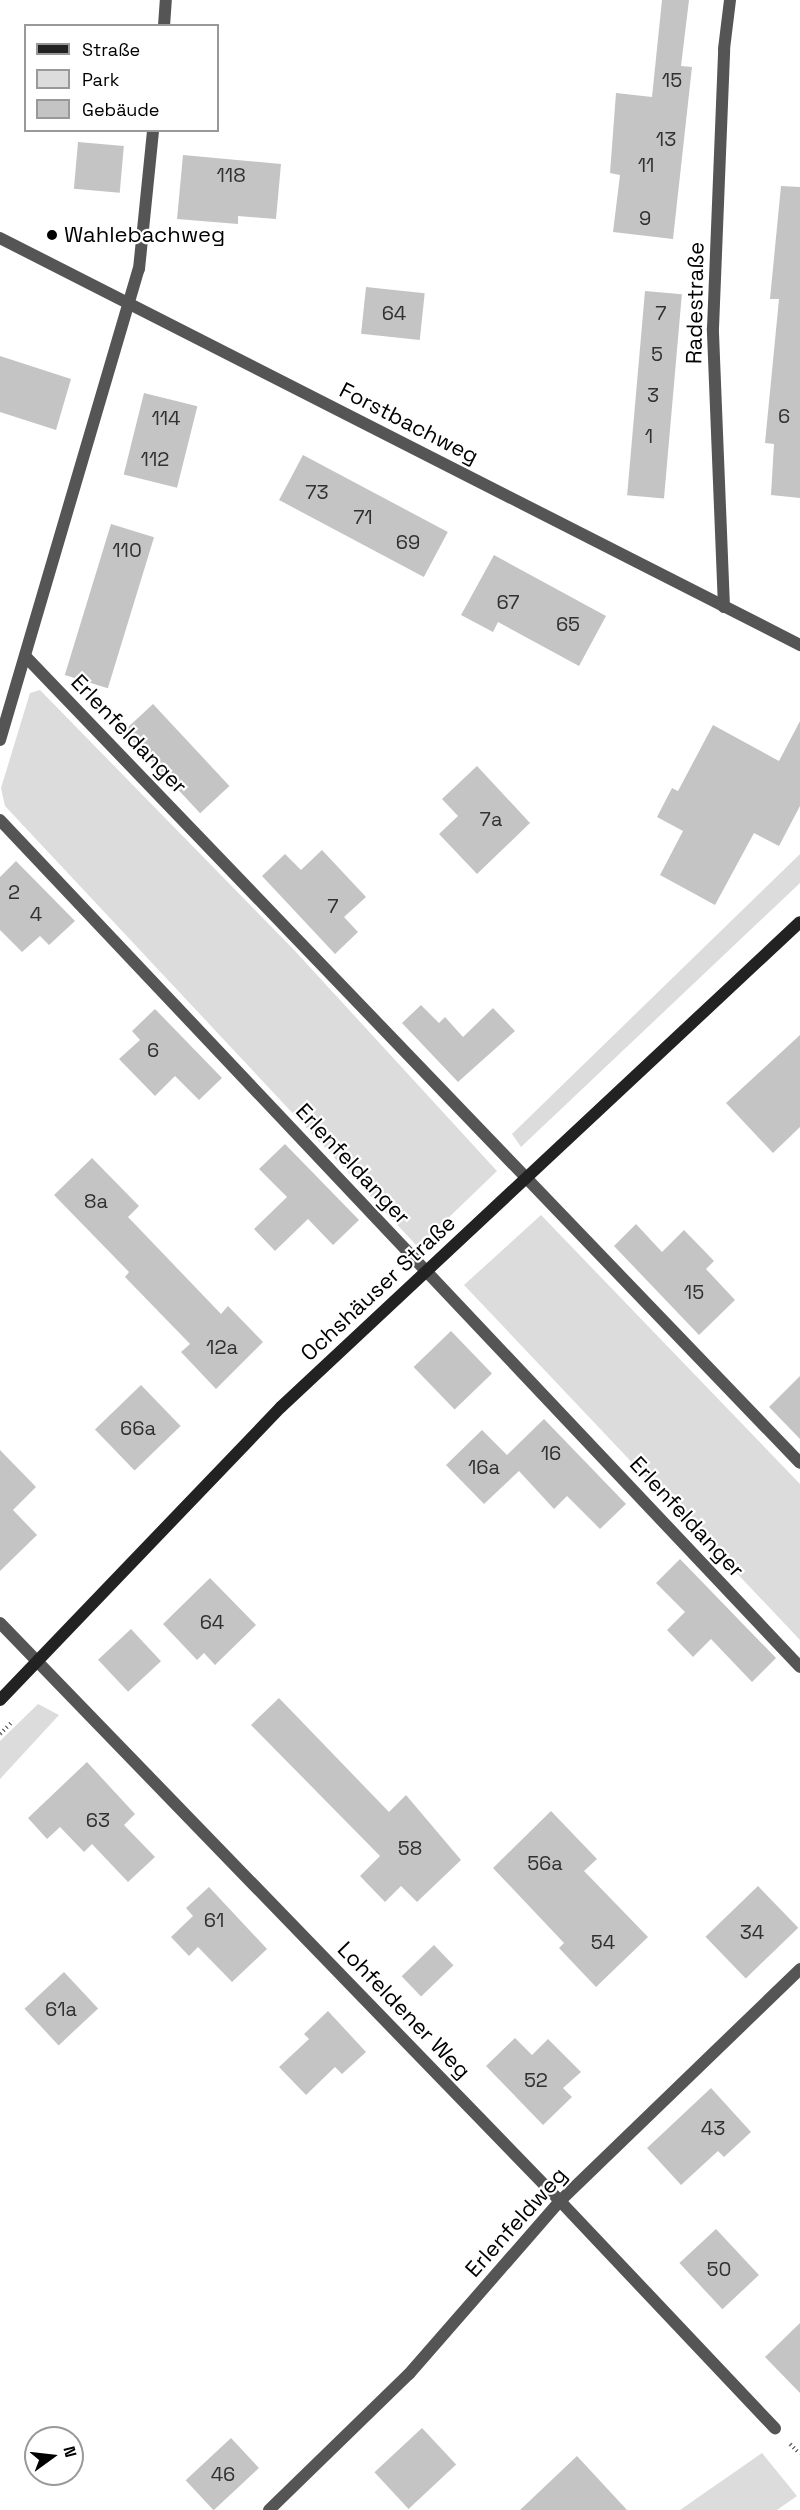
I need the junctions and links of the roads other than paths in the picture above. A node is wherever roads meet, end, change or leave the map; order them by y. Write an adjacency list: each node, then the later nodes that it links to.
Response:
1 (166, 0): 3 (street)
2 (730, 0): 7 (street, Radestraße)
3 (164, 24)
4 (153, 132): 6 (street)
5 (0, 238): 6 (street, Forstbachweg)
6 (128, 304): 7 (street, Forstbachweg); 9 (street)
7 (724, 607): 8 (street, Forstbachweg)
8 (800, 645)
9 (26, 657): 10 (street); 13 (street, Erlenfeldanger)
10 (0, 740)
11 (0, 820): 14 (street, Erlenfeldanger)
12 (800, 921): 13 (main road, Ochshäuser Straße)
13 (526, 1179): 14 (main road, Ochshäuser Straße); 15 (street, Erlenfeldanger)
14 (424, 1271): 17 (main road, Ochshäuser Straße); 18 (street, Erlenfeldanger)
15 (800, 1463)
16 (0, 1623): 17 (street, Lohfeldener Weg)
17 (36, 1661): 19 (main road, Ochshäuser Straße); 21 (street, Lohfeldener Weg)
18 (800, 1668)
19 (0, 1700)
20 (800, 1969): 21 (street, Erlenfeldweg)
21 (560, 2201): 22 (street, Lohfeldener Weg); 23 (street, Erlenfeldweg)
22 (775, 2428)
23 (269, 2510)

